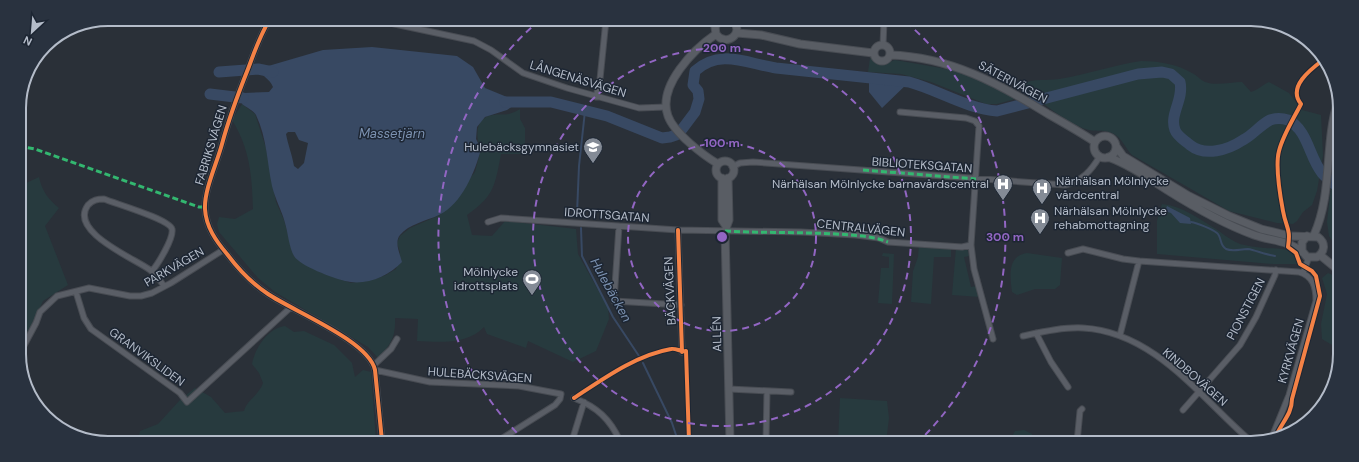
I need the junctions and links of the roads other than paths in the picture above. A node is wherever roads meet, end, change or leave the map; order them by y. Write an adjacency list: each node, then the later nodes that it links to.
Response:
1 (267, 26): 30 (street, FABRIKSVÄGEN)
2 (404, 26): 12 (street, LÅNGENÄSVÄGEN)
3 (605, 26): 12 (street)
4 (716, 26): 8 (street)
5 (737, 26): 7 (street)
6 (884, 26): 9 (street)
7 (737, 33): 8 (street); 10 (street)
8 (716, 34): 13 (street)
9 (883, 45): 10 (street); 11 (street)
10 (873, 54): 11 (street)
11 (890, 55): 16 (street, SÄTERIVÄGEN)
12 (596, 97): 13 (street, LÅNGENÄSVÄGEN)
13 (666, 107): 20 (street)
14 (900, 112): 23 (street)
15 (1333, 131): 28 (street)
16 (1095, 142): 17 (street); 18 (street)
17 (1116, 146): 19 (street); 28 (street)
18 (1100, 156): 19 (street); 23 (street, BIBLIOTEKSGATAN)
19 (1108, 157): 32 (street)
20 (718, 164): 21 (street); 22 (street)
21 (732, 166): 22 (street); 23 (street, BIBLIOTEKSGATAN)
22 (725, 178): 26 (street, ALLÉN)
23 (976, 179): 29 (street)
24 (488, 222): 25 (street, IDROTTSGATAN)
25 (619, 226): 27 (street, IDROTTSGATAN); 41 (street)
26 (726, 229): 27 (street, IDROTTSGATAN); 29 (street, CENTRALVÄGEN); 52 (street, ALLÉN)
27 (678, 230): 41 (street, BÄCKVÄGEN)
28 (1311, 236): 32 (street); 33 (street)
29 (970, 245): 47 (street)
30 (224, 250): 39 (street, PARKVÄGEN); 42 (street, FABRIKSVÄGEN)
31 (1068, 253): 34 (street)
32 (1306, 255): 33 (street); 38 (street)
33 (1320, 255): 35 (street)
34 (1139, 261): 36 (street); 44 (street)
35 (1333, 266)
36 (1276, 270): 38 (street); 55 (street, PIONSTIGEN)
37 (152, 271): 37 (street); 39 (street)
38 (1303, 273): 60 (street, KYRKVÄGEN)
39 (164, 286): 40 (street, PARKVÄGEN)
40 (76, 292): 42 (street, GRANVIKSLIDEN); 48 (street, PARKVÄGEN)
41 (681, 305): 49 (street, BÄCKVÄGEN)
42 (290, 308): 50 (street, FABRIKSVÄGEN)
43 (1036, 333): 44 (street, KINDBOVÄGEN); 45 (street, KINDBOVÄGEN); 51 (street)
44 (1120, 335): 55 (street, KINDBOVÄGEN)
45 (1023, 336)
46 (397, 339): 50 (street)
47 (993, 339)
48 (26, 341)
49 (682, 352)
50 (374, 367): 61 (street); 62 (street, HULEBÄCKSVÄGEN)
51 (1068, 387)
52 (729, 389): 53 (street); 65 (street, ALLÉN)
53 (767, 391): 54 (street); 66 (street)
54 (791, 392)
55 (1199, 392): 59 (street, PIONSTIGEN); 68 (street, KINDBOVÄGEN)
56 (574, 398): 57 (street)
57 (584, 402): 63 (street); 64 (street)
58 (1082, 409): 67 (street)
59 (1183, 410)
60 (1274, 433)
61 (381, 436)
62 (506, 436)
63 (574, 436)
64 (618, 436)
65 (730, 436)
66 (766, 436)
67 (1078, 436)
68 (1246, 436)

